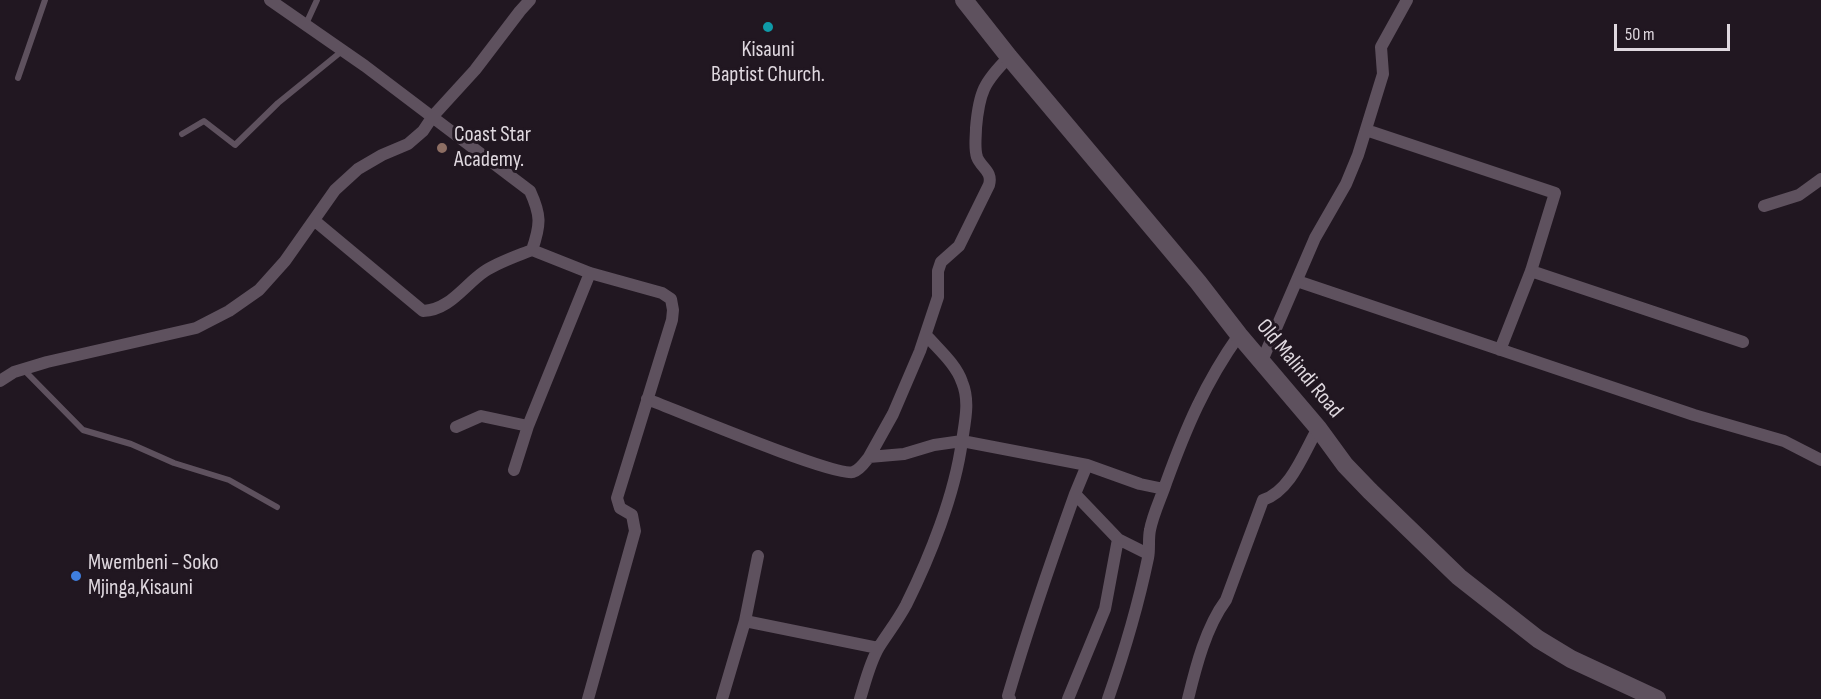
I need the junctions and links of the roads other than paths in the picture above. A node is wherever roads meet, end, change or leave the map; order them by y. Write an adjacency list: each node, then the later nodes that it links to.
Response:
1 (45, 0): 10 (lane)
2 (270, 0): 7 (street)
3 (317, 0): 7 (lane)
4 (530, 0): 11 (street)
5 (964, 0): 9 (main road, Old Malindi Road)
6 (1407, 0): 12 (street)
7 (306, 24): 8 (street)
8 (343, 50): 11 (street); 13 (lane)
9 (1009, 57): 21 (street); 22 (main road, Old Malindi Road)
10 (18, 78)
11 (433, 116): 16 (street); 17 (street)
12 (1366, 130): 18 (street); 20 (street)
13 (182, 134)
14 (1821, 179): 15 (street)
15 (1764, 206)
16 (315, 220): 17 (street); 26 (street)
17 (532, 250): 19 (street)
18 (1530, 271): 23 (street); 24 (street)
19 (590, 273): 28 (street); 29 (street)
20 (1297, 281): 24 (street); 25 (street)
21 (926, 335): 32 (street); 33 (street)
22 (1239, 335): 25 (main road, Old Malindi Road); 37 (street)
23 (1743, 342)
24 (1500, 350): 34 (street)
25 (1262, 361): 31 (main road, Old Malindi Road)
26 (23, 369): 27 (street); 39 (lane)
27 (0, 381)
28 (647, 399): 33 (street); 45 (street)
29 (528, 426): 30 (street); 36 (street)
30 (456, 427)
31 (1318, 428): 51 (street); 52 (main road, Old Malindi Road)
32 (962, 441): 33 (street); 35 (street); 44 (street)
33 (870, 457)
34 (1821, 460)
35 (1087, 465): 37 (street); 38 (street)
36 (514, 470)
37 (1164, 489): 41 (street)
38 (1075, 494): 40 (street); 48 (street)
39 (277, 507)
40 (1118, 539): 41 (street); 49 (street)
41 (1149, 554): 50 (street)
42 (758, 556): 43 (street)
43 (745, 621): 44 (street); 46 (street)
44 (878, 648): 47 (street)
45 (588, 699)
46 (722, 699)
47 (860, 699)
48 (1010, 699)
49 (1068, 699)
50 (1108, 699)
51 (1188, 699)
52 (1658, 699)

